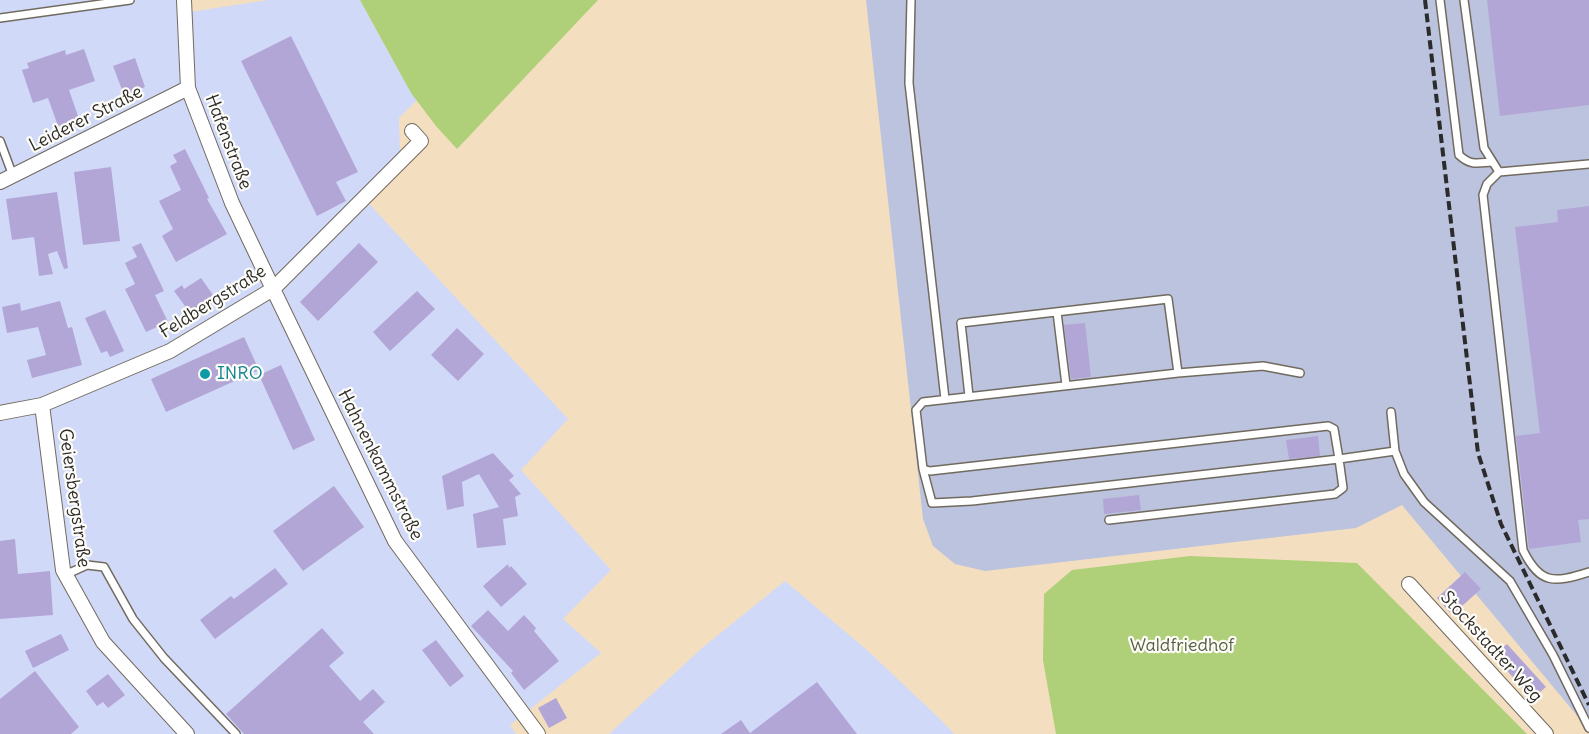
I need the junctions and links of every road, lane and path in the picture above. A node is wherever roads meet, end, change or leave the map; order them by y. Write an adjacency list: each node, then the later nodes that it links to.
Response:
1 (130, 0): 6 (lane)
2 (184, 0): 7 (street, Hafenstraße)
3 (912, 0): 20 (lane)
4 (1440, 0): 10 (lane)
5 (1464, 0): 10 (lane)
6 (0, 18)
7 (188, 88): 13 (street, Leiderer Straße); 14 (street, Hafenstraße)
8 (412, 130): 14 (street, Feldbergstraße)
9 (0, 141): 13 (lane)
10 (1492, 162): 12 (lane)
11 (1589, 164): 12 (lane)
12 (1499, 172): 28 (lane)
13 (6, 179)
14 (273, 289): 21 (street, Feldbergstraße); 34 (street, Hahnenkammstraße)
15 (1057, 312): 16 (lane); 18 (lane); 19 (lane)
16 (1178, 373): 17 (lane); 18 (lane)
17 (1300, 373)
18 (1066, 385): 19 (lane)
19 (969, 396): 20 (lane)
20 (945, 399): 26 (lane)
21 (42, 405): 23 (street, Feldbergstraße); 29 (street, Geiersbergstraße)
22 (1391, 412): 24 (lane)
23 (0, 413)
24 (1395, 451): 25 (lane); 31 (lane)
25 (1339, 459): 26 (lane); 26 (lane); 27 (lane)
26 (923, 469)
27 (1108, 520)
28 (1589, 572)
29 (65, 575): 32 (street, Geiersbergstraße); 33 (lane)
30 (1409, 584): 35 (street, Stockstadter Weg)
31 (1589, 728)
32 (187, 734)
33 (236, 734)
34 (538, 734)
35 (1546, 734)

